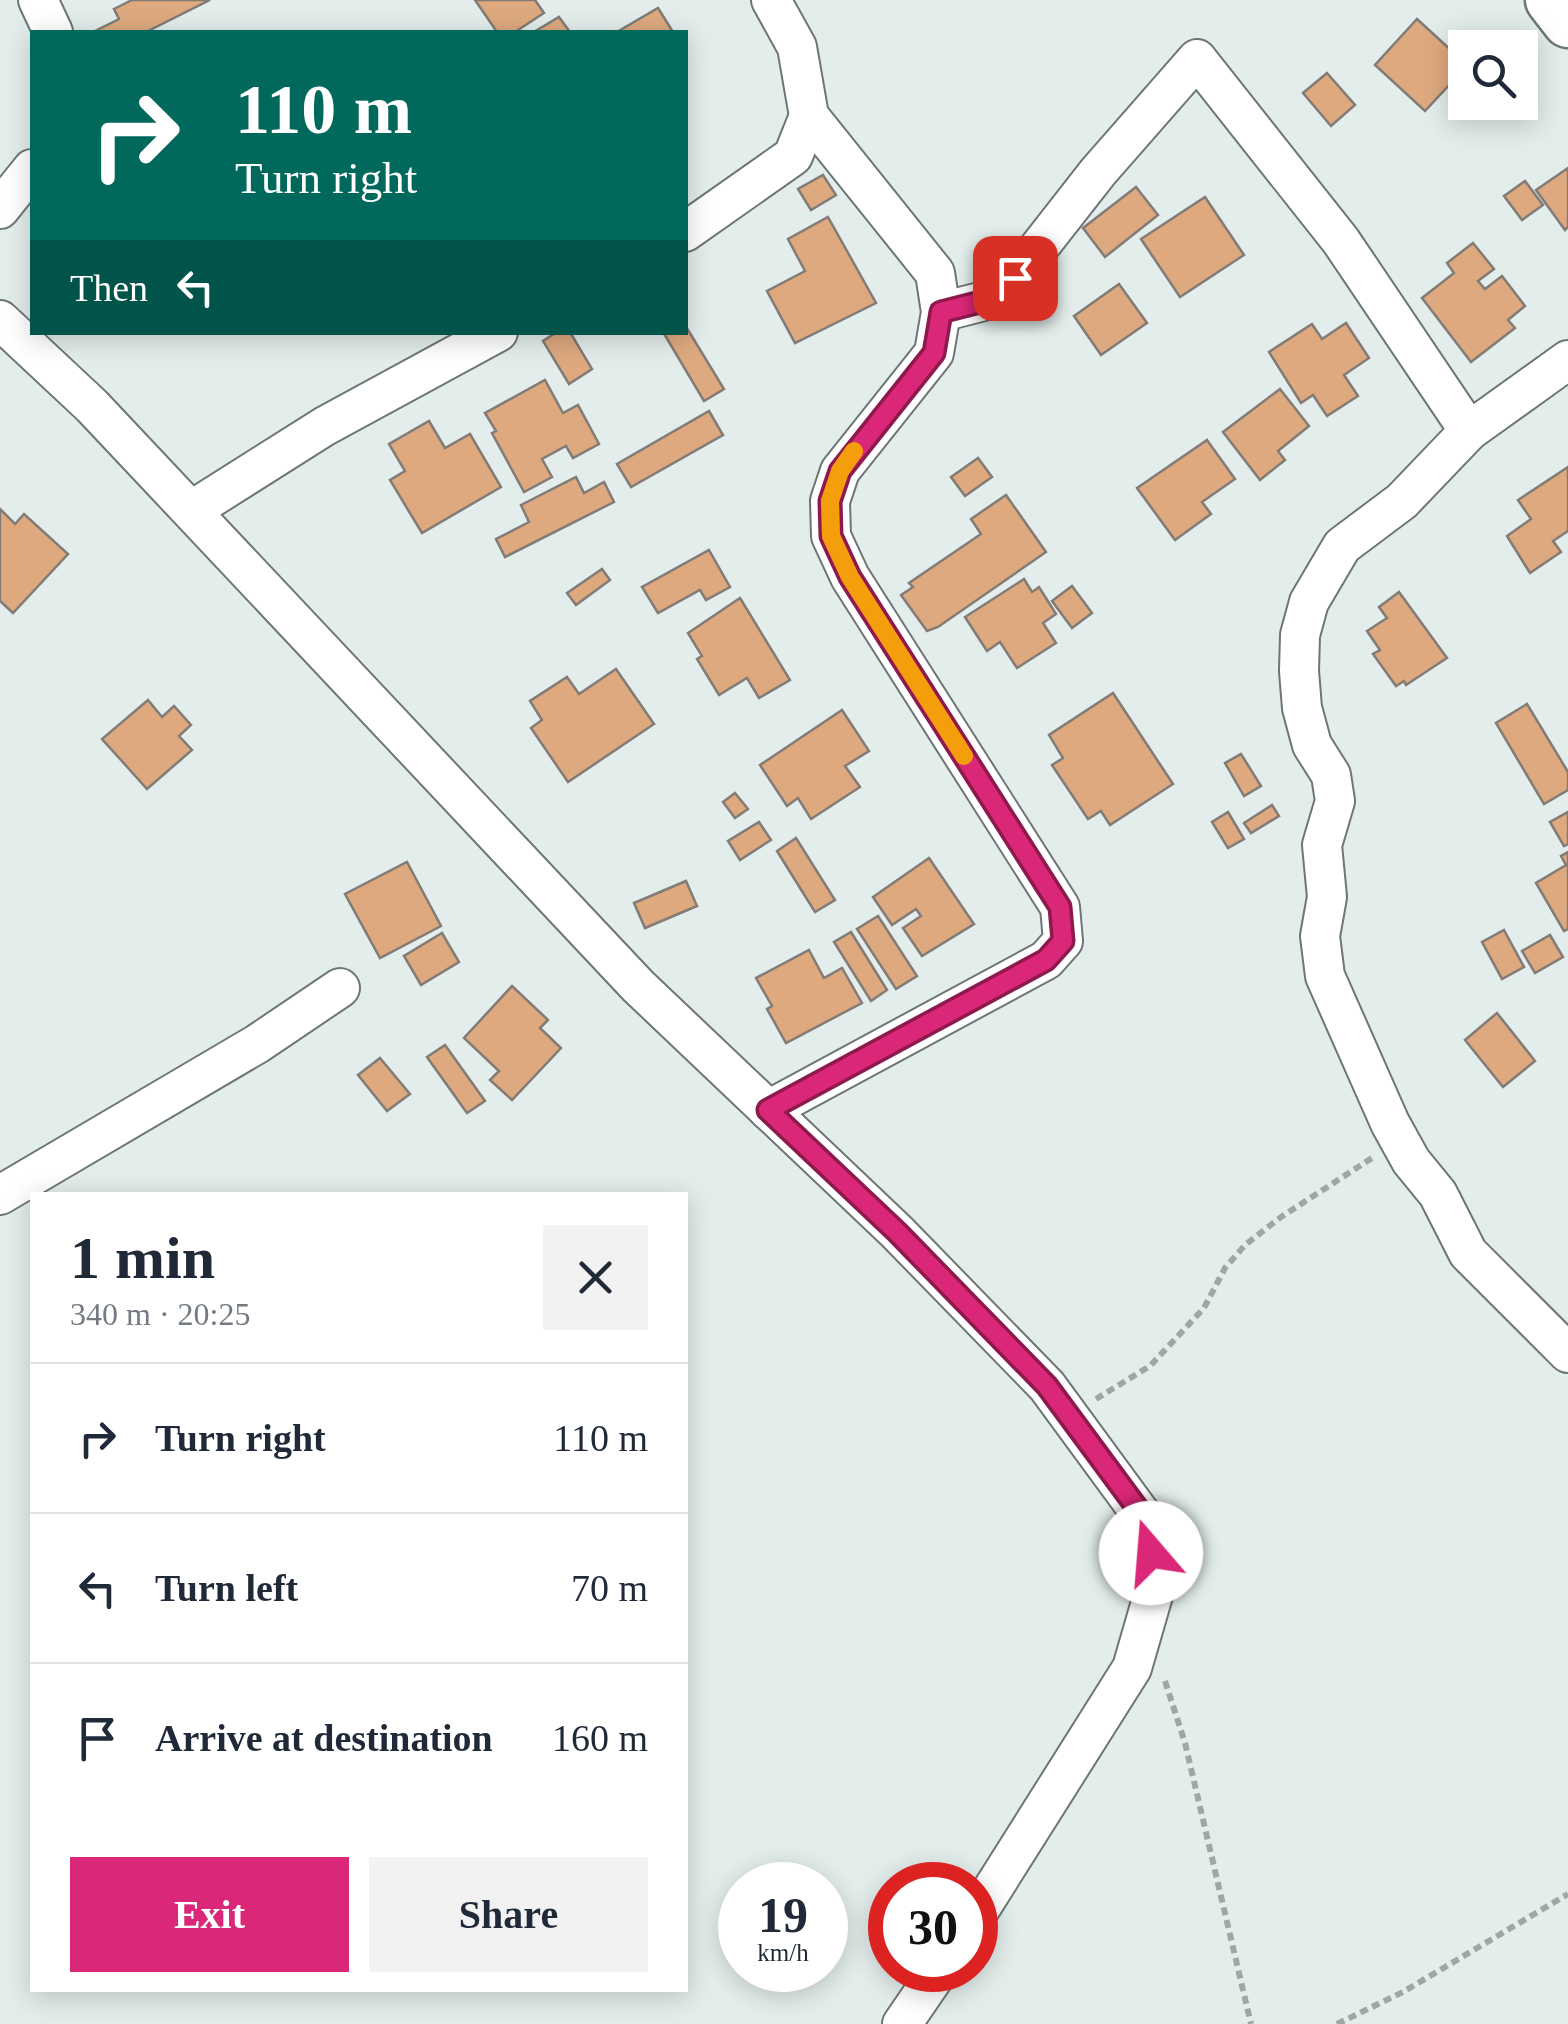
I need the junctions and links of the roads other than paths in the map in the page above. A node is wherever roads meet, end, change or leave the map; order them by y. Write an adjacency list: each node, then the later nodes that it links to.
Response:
1 (38, 0): 5 (street)
2 (772, 0): 6 (street)
3 (1551, 0): 4 (main road)
4 (1568, 22)
5 (52, 30)
6 (809, 116): 9 (street); 10 (street)
7 (30, 172): 8 (street)
8 (0, 209)
9 (688, 230)
10 (941, 312): 14 (street); 17 (street)
11 (0, 320): 15 (street)
12 (492, 335): 15 (street)
13 (1568, 360): 14 (street)
14 (1469, 431): 19 (street)
15 (192, 510): 17 (street)
16 (340, 988): 18 (street)
17 (768, 1110): 20 (street)
18 (0, 1195)
19 (1568, 1354)
20 (998, 1881)
21 (924, 1992): 22 (street)
22 (902, 2024)

